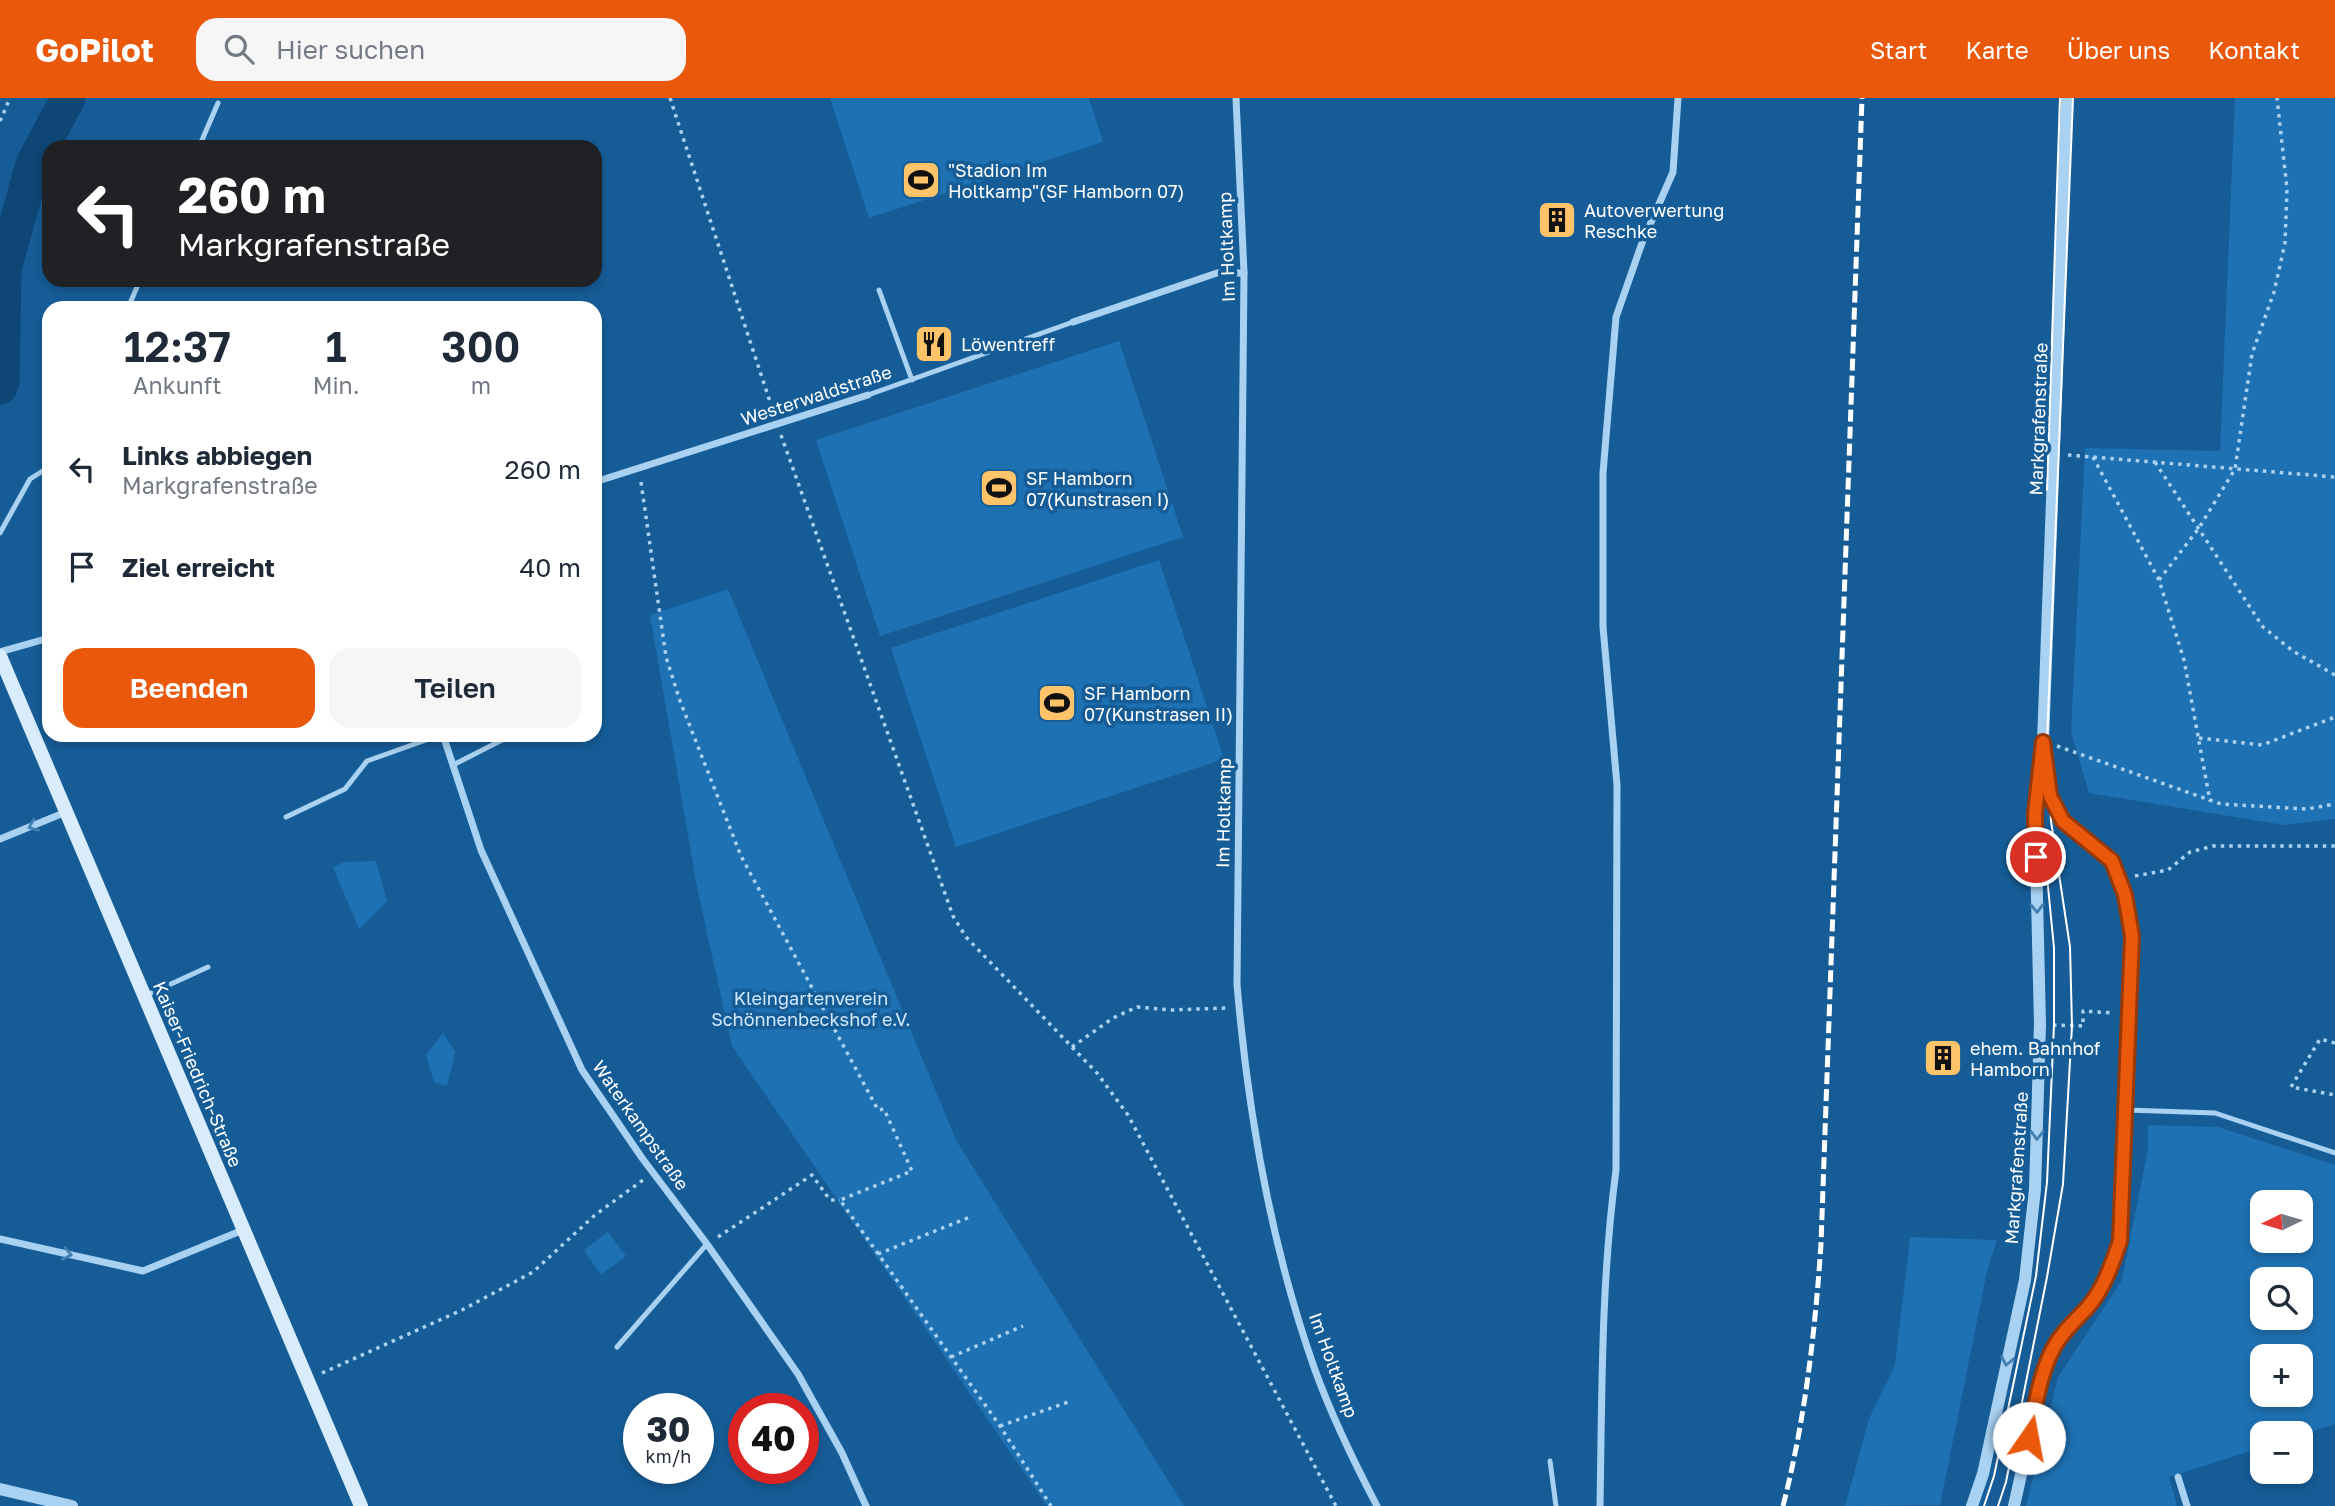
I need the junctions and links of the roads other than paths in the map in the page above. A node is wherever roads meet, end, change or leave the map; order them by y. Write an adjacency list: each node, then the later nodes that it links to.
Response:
1 (1236, 98): 6 (street, Im Holtkamp)
2 (1678, 98): 40 (street)
3 (2067, 98): 19 (street, Markgrafenstraße)
4 (218, 103): 5 (lane)
5 (202, 140)
6 (1244, 273): 8 (street, Westerwaldstraße); 38 (street, Im Holtkamp)
7 (879, 290): 9 (lane)
8 (1073, 323): 9 (lane, Westerwaldstraße)
9 (912, 380): 10 (lane, Westerwaldstraße)
10 (868, 395): 12 (street, Westerwaldstraße)
11 (42, 471): 13 (lane)
12 (602, 480)
13 (0, 533)
14 (42, 640): 15 (street)
15 (0, 654): 21 (main road, Kaiser-Friedrich-Straße)
16 (422, 742): 22 (lane)
17 (445, 742): 20 (street, Waterkampstraße)
18 (498, 742): 20 (lane)
19 (2043, 742): 26 (street, Markgrafenstraße); 41 (street, Markgrafenstraße, one-way to 41)
20 (453, 765): 30 (street, Waterkampstraße)
21 (66, 812): 23 (street, one-way to 23); 25 (main road, Kaiser-Friedrich-Straße)
22 (286, 817)
23 (0, 839)
24 (208, 967): 25 (lane)
25 (144, 996): 28 (main road, Kaiser-Friedrich-Straße)
26 (2126, 1110): 27 (lane); 42 (street, Markgrafenstraße)
27 (2335, 1153)
28 (244, 1230): 29 (street, one-way to 28); 35 (main road, Kaiser-Friedrich-Straße)
29 (0, 1240)
30 (707, 1244): 31 (lane); 37 (street, Waterkampstraße)
31 (617, 1347)
32 (1550, 1461): 39 (lane)
33 (2178, 1478): 43 (street)
34 (0, 1489): 36 (street)
35 (359, 1505)
36 (72, 1506)
37 (866, 1506)
38 (1377, 1506)
39 (1556, 1506)
40 (1600, 1506)
41 (1972, 1506)
42 (2014, 1506)
43 (2187, 1506)

